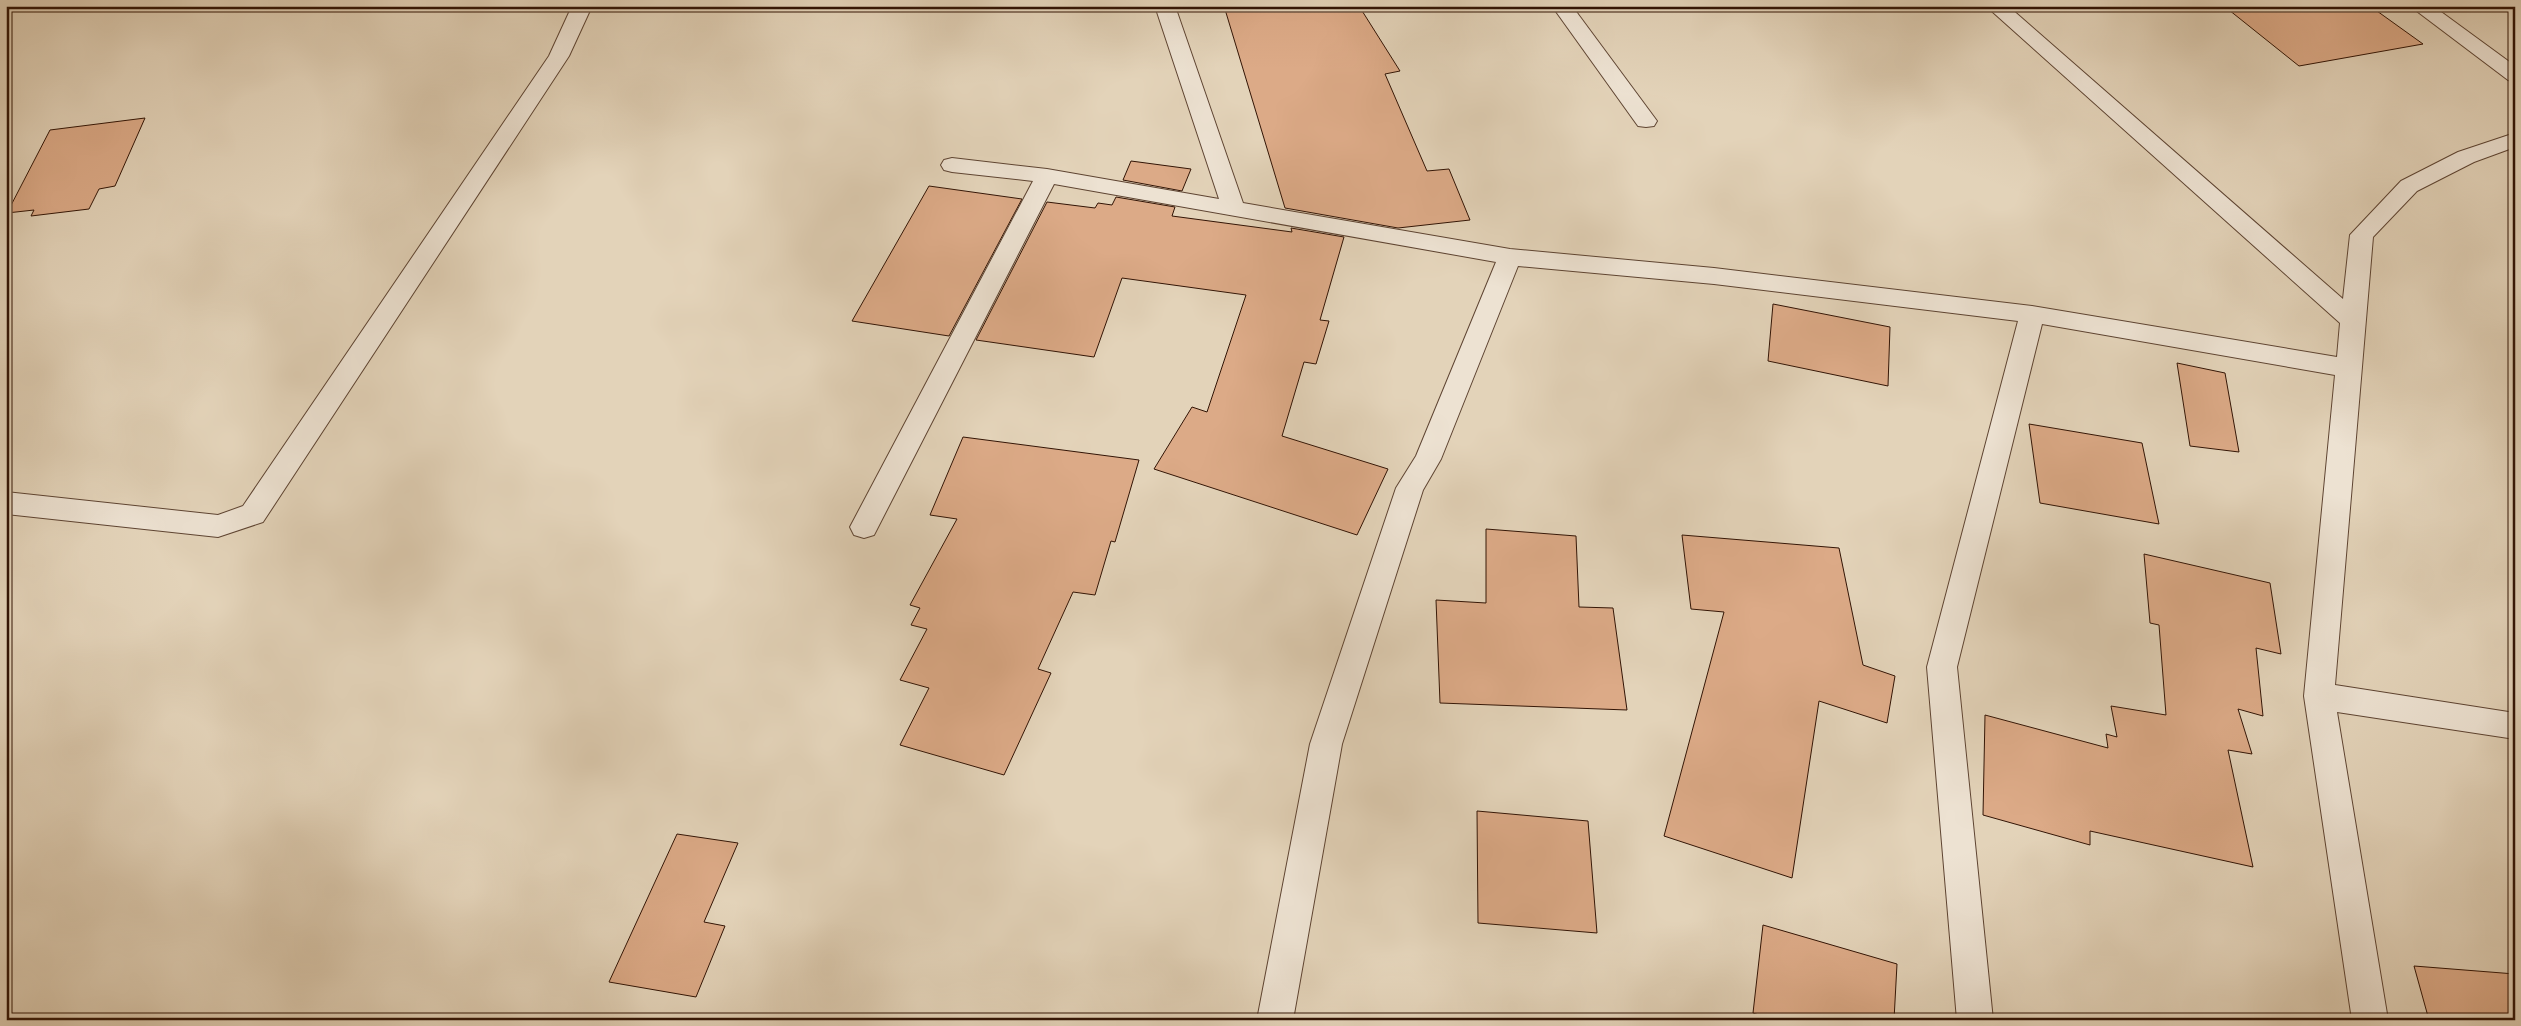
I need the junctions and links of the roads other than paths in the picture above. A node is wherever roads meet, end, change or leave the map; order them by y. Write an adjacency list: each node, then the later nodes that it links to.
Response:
1 (582, 6): 16 (street)
2 (1165, 6): 11 (street)
3 (1562, 6): 7 (street)
4 (1996, 6): 14 (street)
5 (2420, 6): 6 (street)
6 (2515, 76)
7 (1646, 121)
8 (2515, 140): 14 (street)
9 (952, 165): 10 (street)
10 (1047, 176): 11 (street); 17 (street)
11 (1233, 208): 12 (street)
12 (1510, 257): 13 (street); 20 (street)
13 (2032, 314): 15 (street); 21 (street)
14 (2353, 321): 15 (street)
15 (2348, 368): 18 (street)
16 (6, 503)
17 (864, 527)
18 (2319, 696): 19 (street); 22 (street)
19 (2515, 726)
20 (1276, 1020)
21 (1975, 1020)
22 (2370, 1020)

